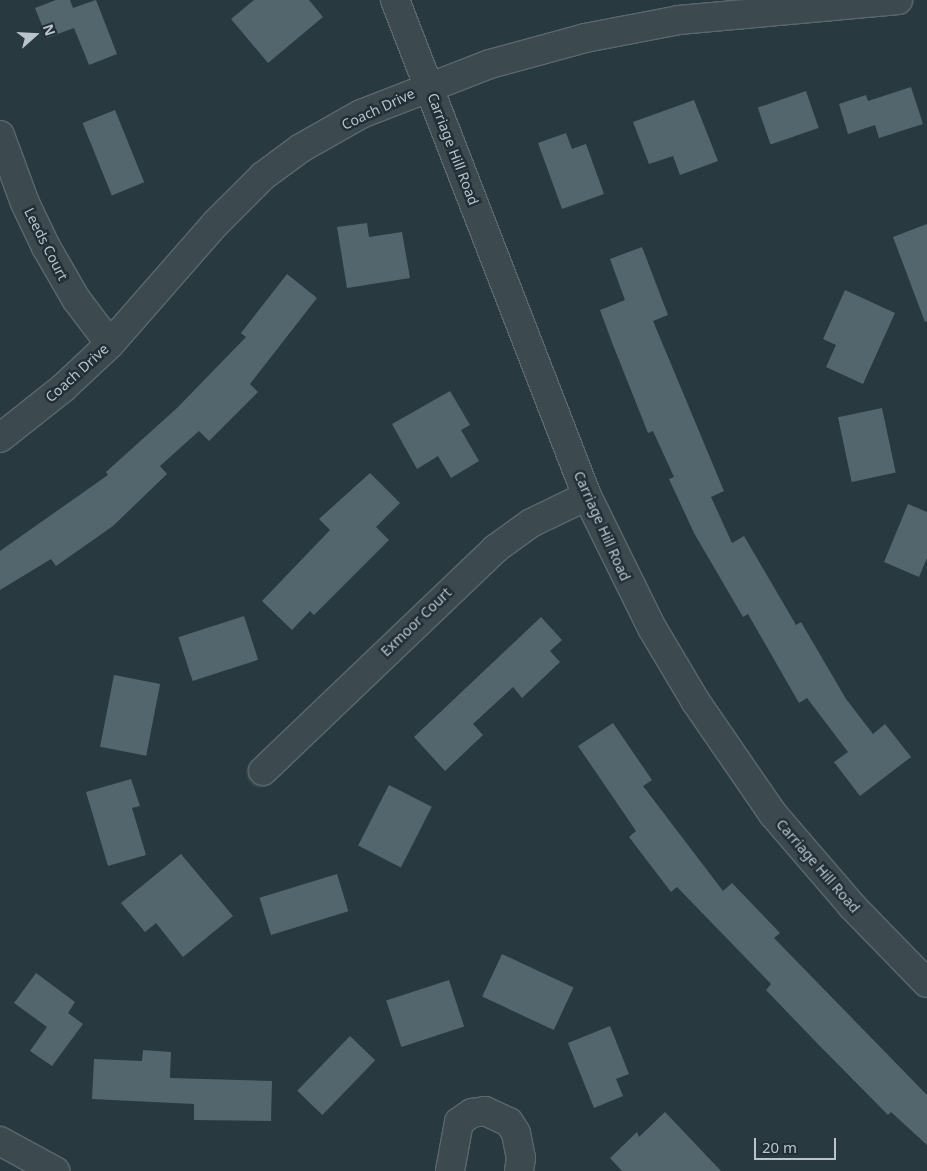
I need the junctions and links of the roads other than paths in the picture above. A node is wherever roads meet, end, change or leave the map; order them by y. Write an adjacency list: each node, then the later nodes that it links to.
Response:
1 (395, 0): 4 (street, Carriage Hill Road)
2 (898, 0): 3 (street, Coach Drive)
3 (782, 4): 4 (street, Coach Drive)
4 (428, 86): 6 (street, Coach Drive); 8 (street, Carriage Hill Road)
5 (0, 135): 6 (street, Leeds Court)
6 (110, 344): 7 (street, Coach Drive)
7 (0, 438)
8 (587, 496): 9 (street, Exmoor Court); 10 (street, Carriage Hill Road)
9 (263, 771)
10 (927, 983)
11 (0, 1141): 12 (street)
12 (55, 1171)
13 (450, 1171): 14 (street)
14 (519, 1171)

